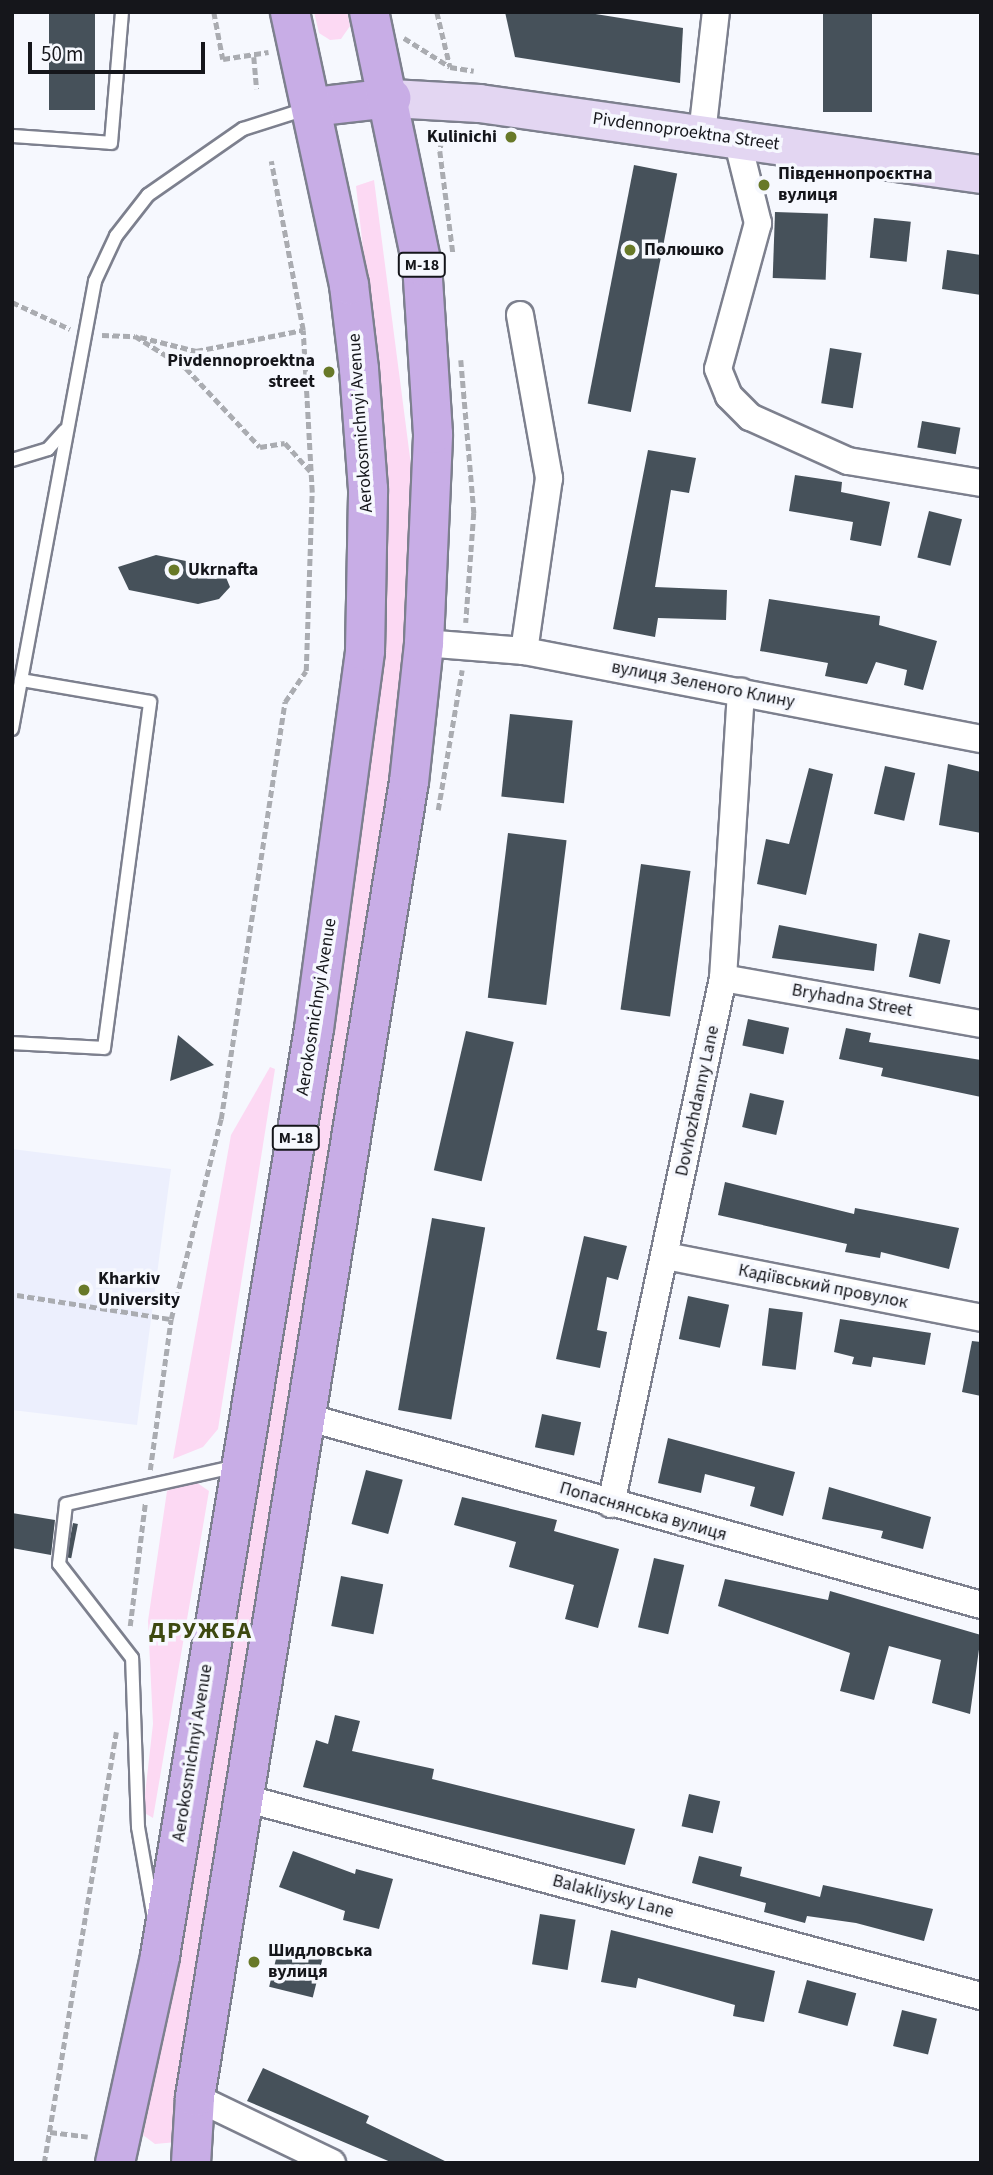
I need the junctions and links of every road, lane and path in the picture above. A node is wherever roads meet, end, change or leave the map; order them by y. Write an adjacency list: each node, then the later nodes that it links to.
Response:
1 (122, 12): 13 (lane)
2 (214, 12): 8 (path)
3 (290, 12): 11 (main road, Aerokosmichnyi Avenue / М-18)
4 (437, 12): 6 (path)
5 (716, 12): 12 (street)
6 (383, 22): 10 (main road, М-18)
7 (275, 50): 8 (path)
8 (254, 57): 9 (path)
9 (257, 89)
10 (391, 98): 11 (main road); 12 (main road, Pivdennoproektna Street); 26 (main road, М-18)
11 (313, 107): 20 (lane); 40 (main road, Aerokosmichnyi Avenue / М-18)
12 (702, 134): 14 (main road, Pivdennoproektna Street)
13 (12, 136)
14 (737, 139): 16 (main road, Pivdennoproektna Street); 25 (street)
15 (271, 161): 19 (path)
16 (981, 174)
17 (12, 302): 20 (path)
18 (520, 316): 27 (street)
19 (303, 330): 21 (path); 24 (path)
20 (81, 335): 21 (path); 22 (lane)
21 (135, 336): 24 (path)
22 (65, 430): 23 (lane); 28 (lane)
23 (12, 460)
24 (310, 471): 38 (path)
25 (981, 483)
26 (425, 643): 27 (street, вулиця Зеленого Клину); 39 (main road, М-18)
27 (524, 651): 29 (street, вулиця Зеленого Клину)
28 (21, 680): 30 (lane); 34 (lane)
29 (741, 692): 31 (street, вулиця Зеленого Клину); 32 (street, Dovhozhdanny Lane)
30 (12, 729)
31 (981, 739)
32 (723, 978): 33 (street, Bryhadna Street); 35 (street, Dovhozhdanny Lane)
33 (981, 1024)
34 (12, 1043)
35 (666, 1256): 37 (street, Кадіївський провулок); 42 (street, Dovhozhdanny Lane)
36 (17, 1295): 38 (path)
37 (981, 1318)
38 (171, 1319): 41 (path)
39 (306, 1417): 42 (street, Попаснянська вулиця); 46 (main road, М-18)
40 (241, 1466): 41 (lane); 47 (main road, Aerokosmichnyi Avenue / М-18)
41 (147, 1486): 44 (path); 44 (lane)
42 (611, 1504): 43 (street, Попаснянська вулиця)
43 (981, 1605)
44 (127, 1652): 47 (lane)
45 (117, 1722): 50 (path)
46 (244, 1798): 48 (street, Balakliysky Lane); 49 (main road, М-18)
47 (160, 1956): 51 (main road, Aerokosmichnyi Avenue / М-18)
48 (981, 1996)
49 (195, 2097): 53 (main road, М-18); 54 (street)
50 (50, 2132): 51 (path); 52 (path)
51 (102, 2150)
52 (44, 2163)
53 (191, 2163)
54 (332, 2163)

